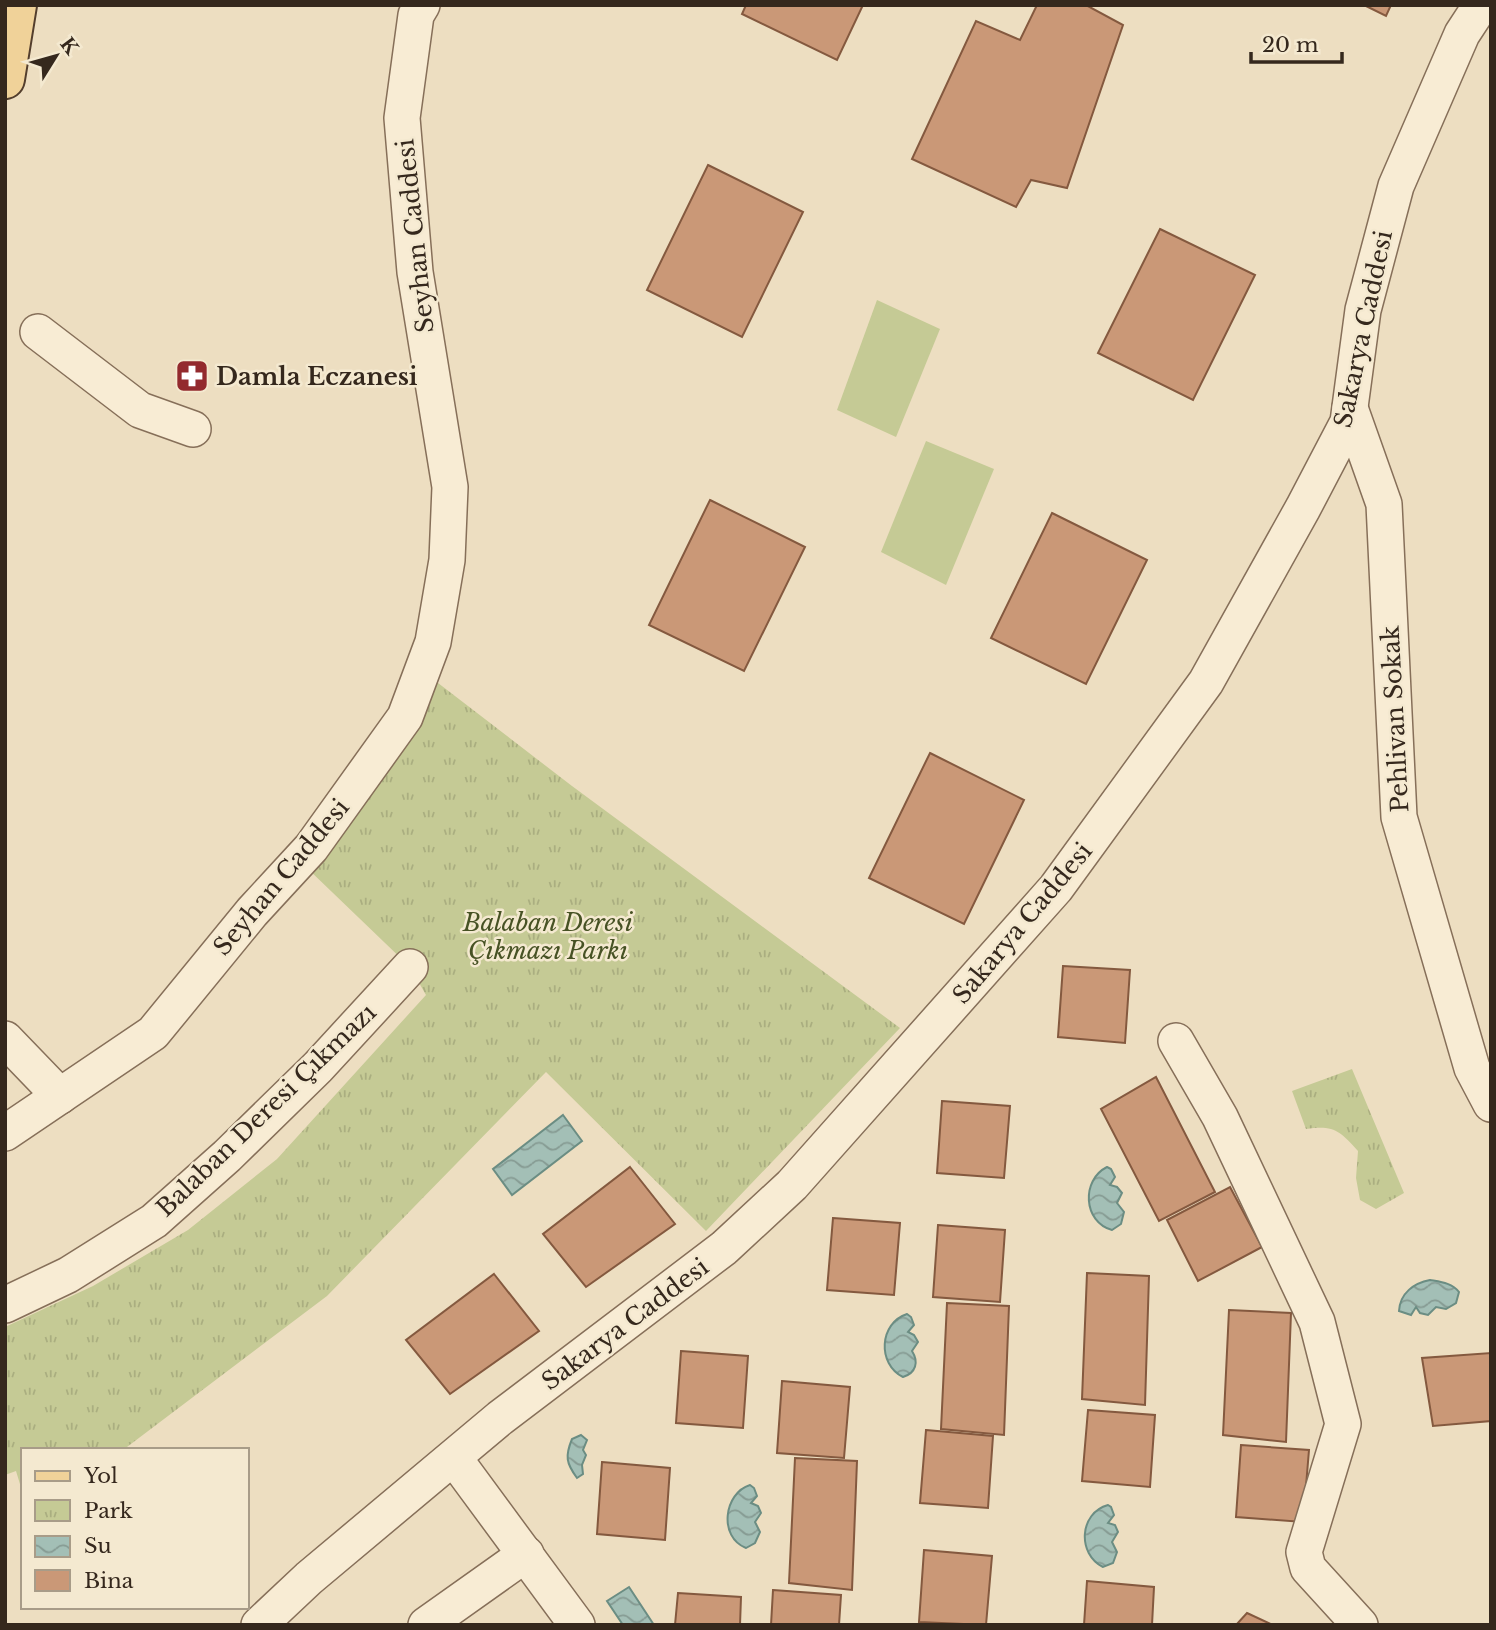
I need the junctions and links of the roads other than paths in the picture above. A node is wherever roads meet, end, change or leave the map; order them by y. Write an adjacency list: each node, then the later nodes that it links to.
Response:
1 (16, 5): 4 (main road)
2 (422, 5): 11 (street, Seyhan Caddesi)
3 (1481, 5): 6 (street, Sakarya Caddesi)
4 (5, 79)
5 (38, 332): 7 (street)
6 (1350, 408): 12 (street, Pehlivan Sokak); 15 (street, Sakarya Caddesi)
7 (193, 429)
8 (410, 967): 14 (street, Balaban Deresi Çıkmazı)
9 (5, 1039): 11 (street)
10 (1176, 1041): 20 (street)
11 (60, 1096): 13 (street, Seyhan Caddesi)
12 (1491, 1104)
13 (5, 1133)
14 (5, 1305)
15 (454, 1458): 16 (street); 17 (street, Sakarya Caddesi)
16 (526, 1554): 18 (street); 19 (street)
17 (259, 1625)
18 (426, 1625)
19 (577, 1625)
20 (1360, 1625)

